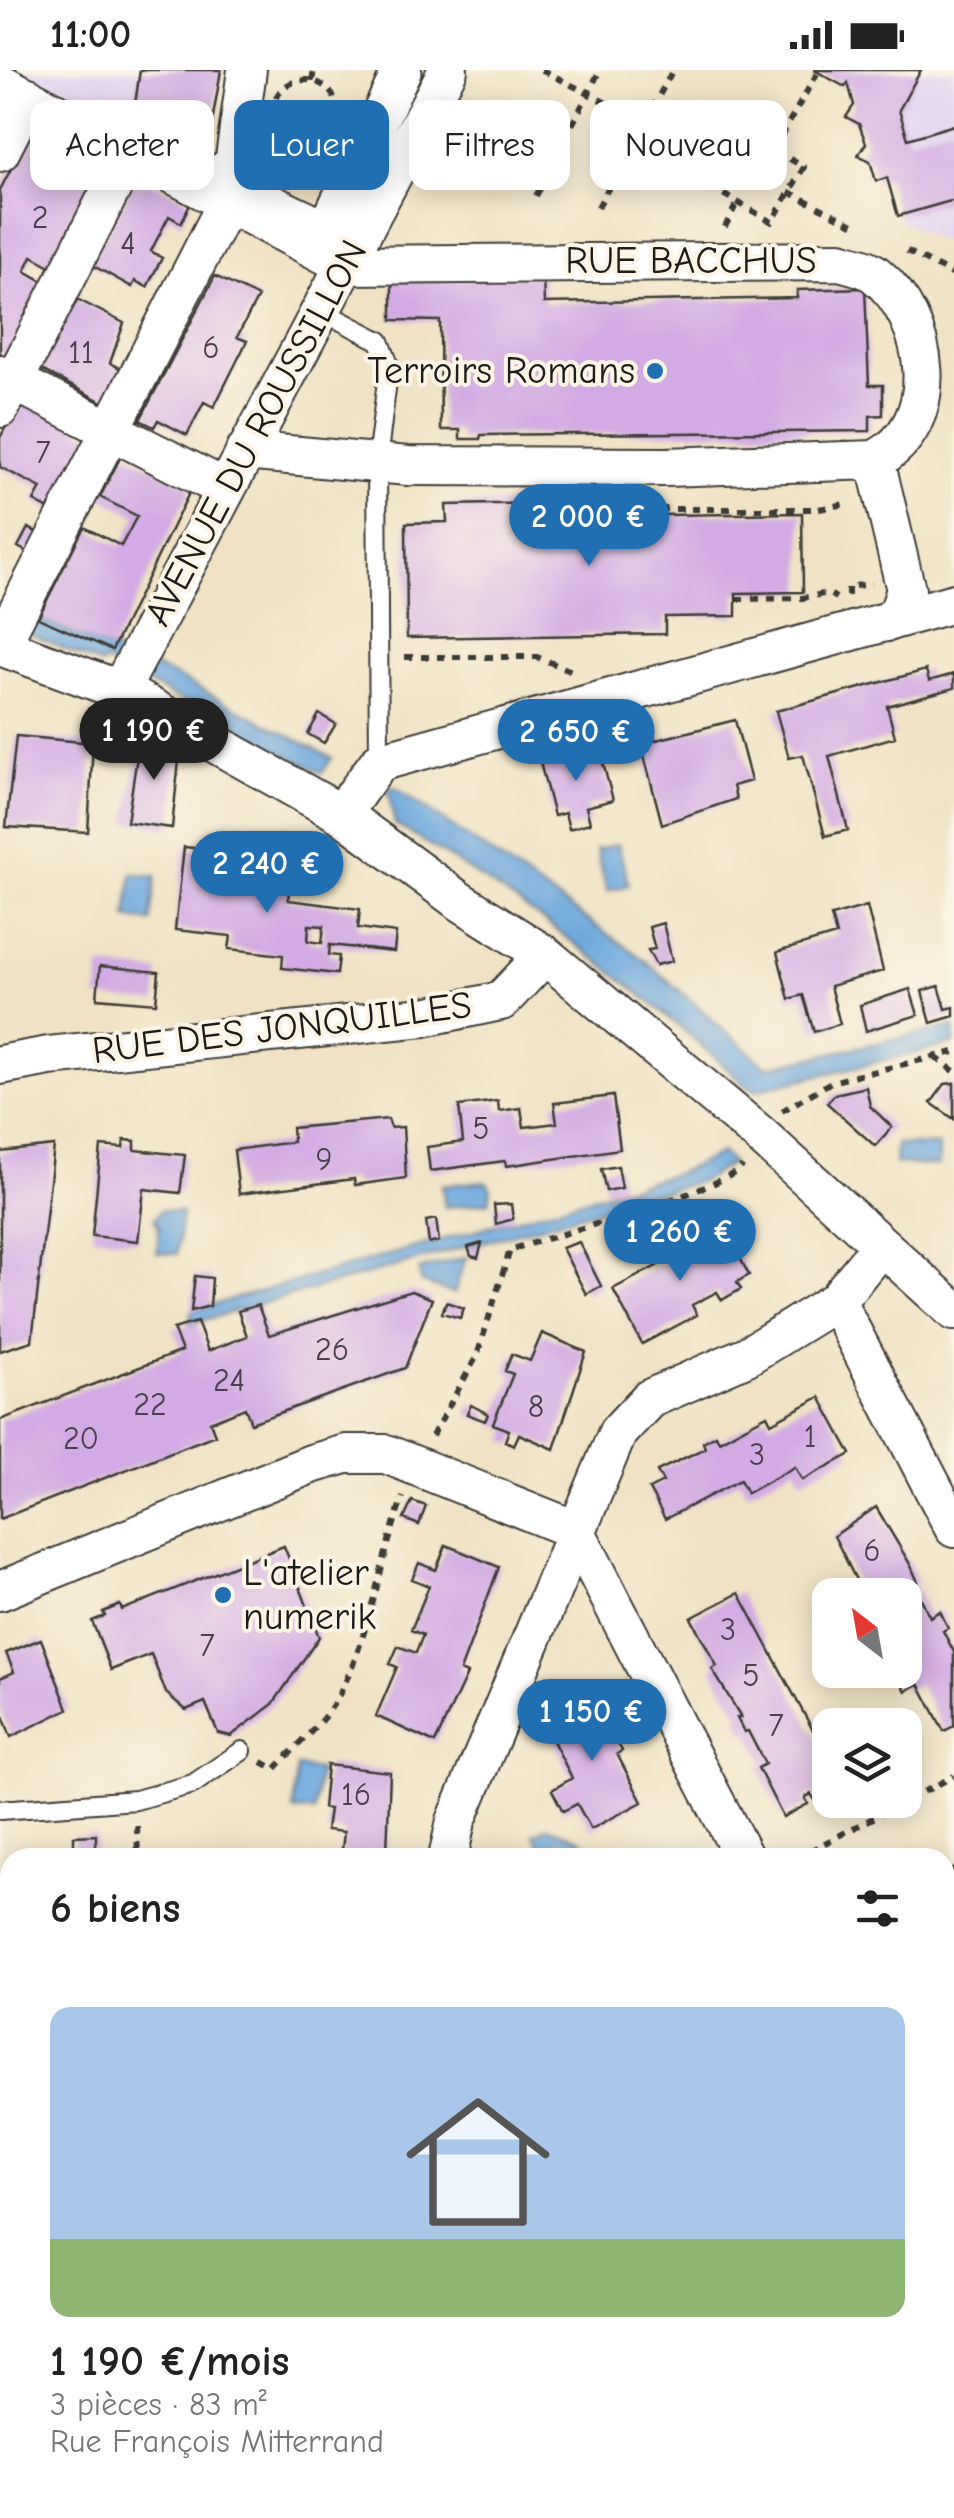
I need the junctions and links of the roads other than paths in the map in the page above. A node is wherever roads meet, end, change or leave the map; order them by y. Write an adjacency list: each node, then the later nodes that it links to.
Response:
1 (247, 70): 2 (street)
2 (402, 70)
3 (448, 70): 9 (street, AVENUE DU ROUSSILLON)
4 (14, 90): 5 (street)
5 (0, 152)
6 (110, 190): 11 (street)
7 (202, 190): 8 (street)
8 (227, 203): 9 (street); 12 (street)
9 (344, 265): 10 (street, AVENUE DU ROUSSILLON); 14 (street, RUE BACCHUS)
10 (320, 310): 13 (street, AVENUE DU ROUSSILLON); 15 (lane)
11 (5, 387): 12 (street)
12 (110, 430): 16 (street); 19 (street)
13 (246, 451): 15 (street); 16 (street, AVENUE DU ROUSSILLON)
14 (876, 460): 15 (street); 18 (street)
15 (377, 461): 21 (lane)
16 (226, 489): 20 (street, AVENUE DU ROUSSILLON)
17 (954, 603): 18 (street)
18 (897, 606): 21 (street)
19 (0, 646): 20 (street)
20 (120, 690): 22 (street)
21 (380, 762): 22 (street)
22 (341, 814): 23 (street)
23 (546, 955): 24 (street, RUE DES JONQUILLES); 25 (street)
24 (0, 1065)
25 (880, 1247): 26 (street); 27 (street)
26 (836, 1301): 28 (street); 29 (street)
27 (954, 1312)
28 (954, 1528)
29 (576, 1530): 30 (street); 33 (street); 34 (street)
30 (0, 1591)
31 (242, 1751): 32 (lane)
32 (0, 1810)
33 (450, 1848)
34 (739, 1848)

